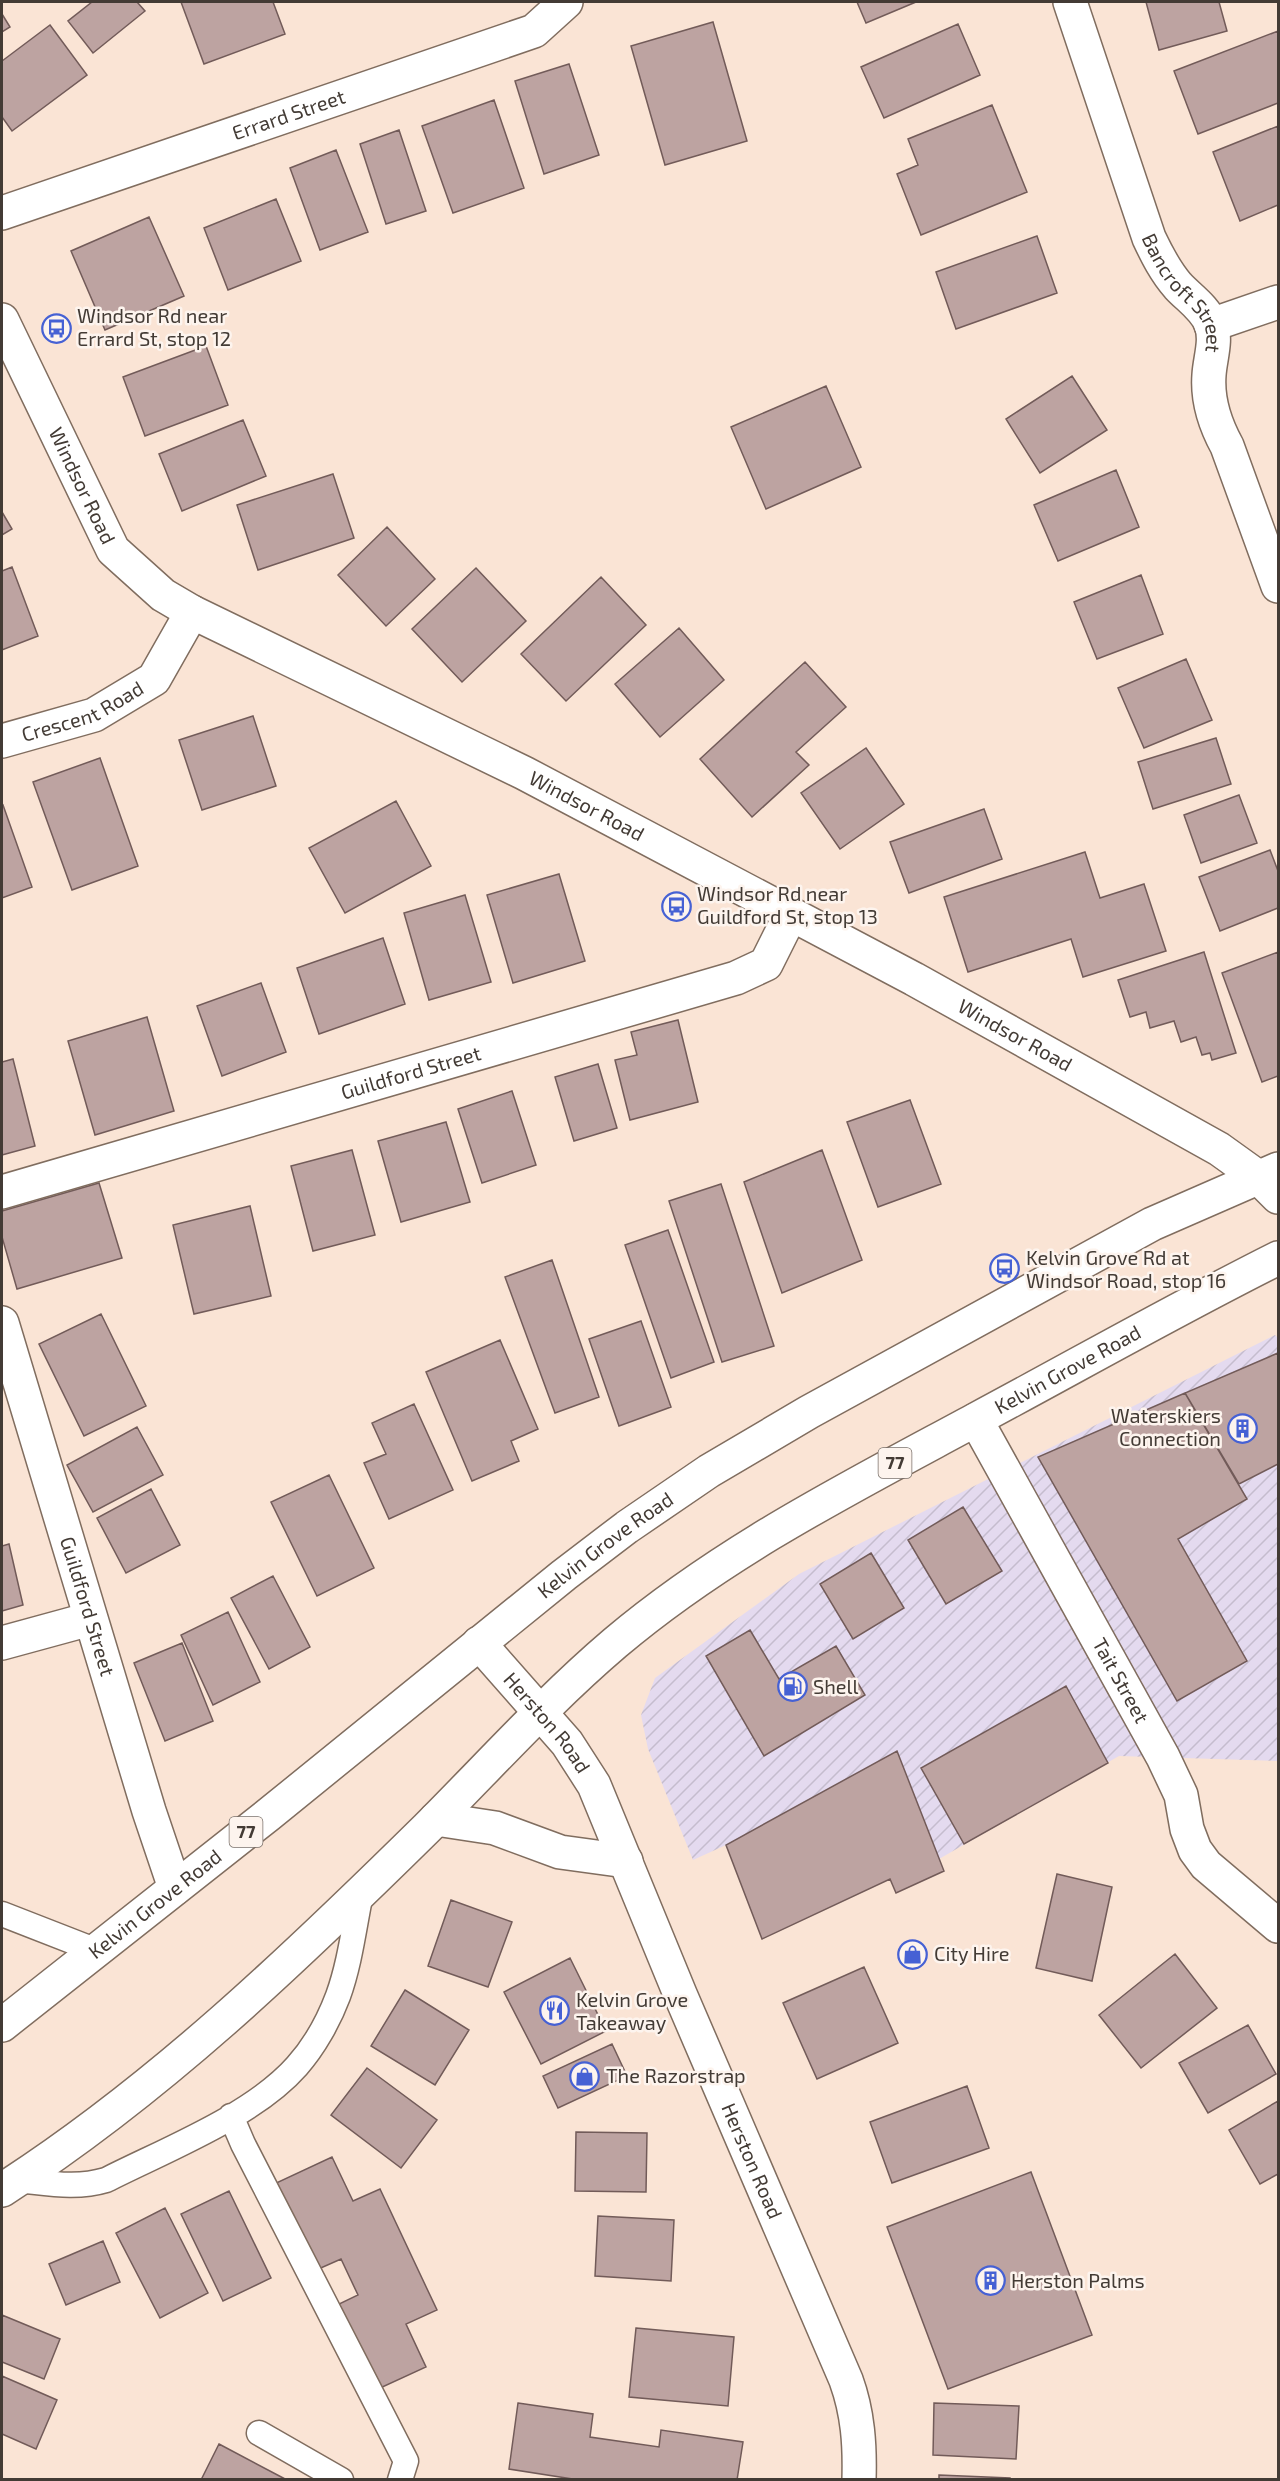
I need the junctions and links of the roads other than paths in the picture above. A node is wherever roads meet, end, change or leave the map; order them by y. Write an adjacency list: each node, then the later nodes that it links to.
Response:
1 (566, 2): 3 (main road, Errard Street)
2 (1070, 2): 6 (main road, Bancroft Street)
3 (2, 213)
4 (1278, 302): 6 (main road)
5 (2, 320): 8 (main road, Windsor Road)
6 (1211, 325): 7 (main road, Bancroft Street)
7 (1278, 586)
8 (192, 612): 9 (main road, Crescent Road); 10 (main road, Windsor Road)
9 (2, 741)
10 (791, 914): 11 (main road, Windsor Road); 12 (main road, Guildford Street)
11 (1272, 1181): 17 (main road, Kelvin Grove Road / 77)
12 (2, 1192)
13 (1278, 1258): 15 (main road, Kelvin Grove Road / 77)
14 (2, 1323): 16 (main road, Guildford Street)
15 (976, 1420): 19 (main road, Kelvin Grove Road / 77); 25 (main road, Tait Street)
16 (90, 1619): 18 (main road); 22 (main road, Guildford Street)
17 (479, 1642): 19 (main road, Herston Road); 22 (main road, Kelvin Grove Road / 77)
18 (2, 1643)
19 (540, 1712): 20 (main road, Kelvin Grove Road / 77); 21 (main road, Herston Road)
20 (436, 1819): 21 (main road); 23 (main road, Kelvin Grove Road / 77)
21 (626, 1861): 33 (main road, Herston Road)
22 (175, 1888): 26 (main road, Kelvin Grove Road / 77)
23 (361, 1893): 28 (lane, Kelvin Grove Road); 29 (main road, Kelvin Grove Road / 77)
24 (2, 1914): 26 (lane)
25 (1278, 1926)
26 (97, 1951): 27 (main road, Kelvin Grove Road / 77)
27 (2, 2025)
28 (231, 2116): 29 (lane, Kelvin Grove Road); 32 (lane)
29 (9, 2185)
30 (260, 2433): 31 (lane)
31 (341, 2480)
32 (400, 2480)
33 (859, 2480)

